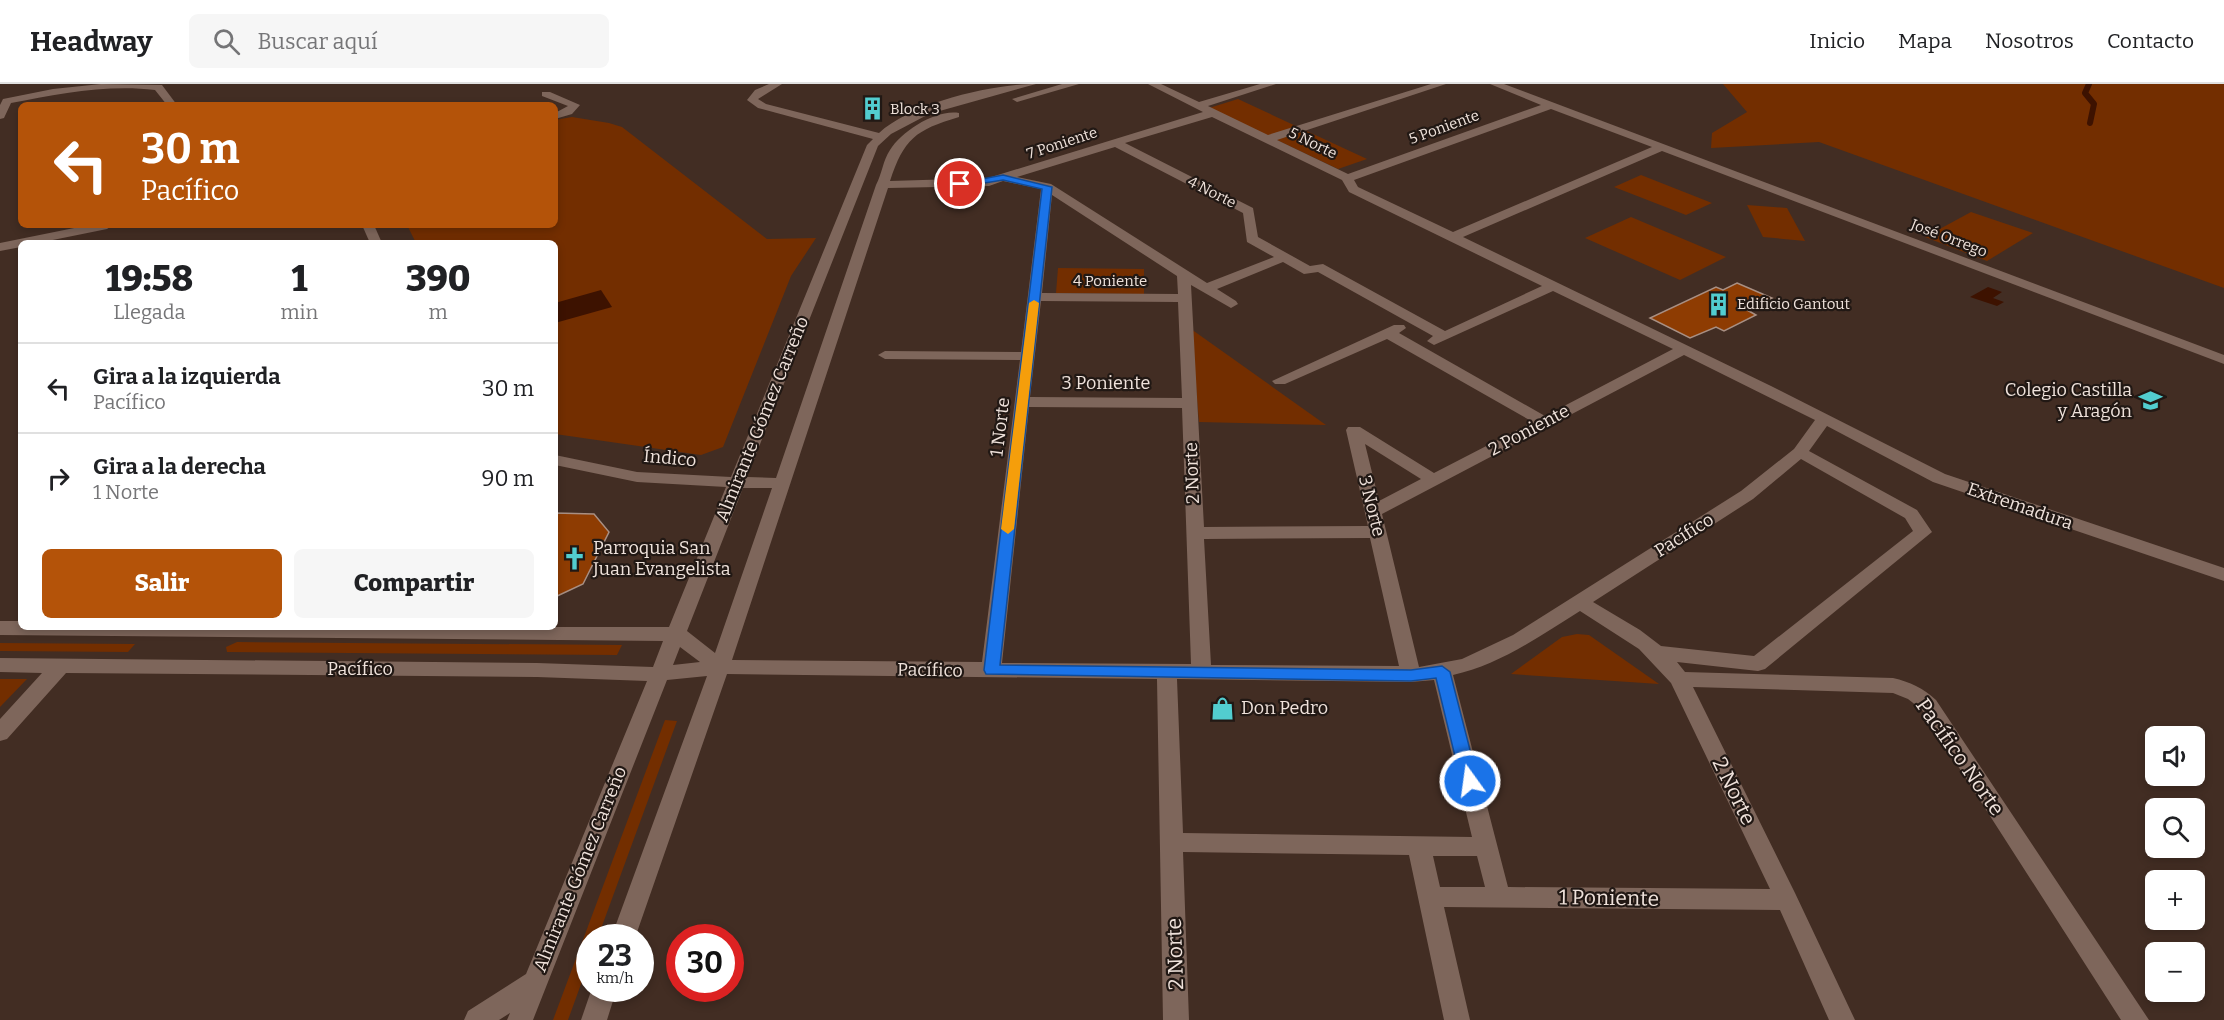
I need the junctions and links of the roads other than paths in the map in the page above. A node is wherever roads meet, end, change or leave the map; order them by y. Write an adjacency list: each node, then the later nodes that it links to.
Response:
1 (131, 84): 16 (street)
2 (136, 84): 11 (street)
3 (777, 84): 17 (street)
4 (1031, 84): 17 (street, Almirante Gómez Carreño)
5 (1074, 84): 23 (street, Almirante Gómez Carreño)
6 (1153, 84): 13 (street, 5 Norte)
7 (1271, 84): 13 (street)
8 (1441, 84): 18 (street)
9 (1495, 84): 12 (street)
10 (546, 94): 15 (street)
11 (170, 102)
12 (1552, 105): 20 (street); 22 (street, 5 Poniente)
13 (1198, 106): 14 (street, 5 Norte)
14 (1212, 112): 18 (street, 5 Norte); 19 (street, 7 Poniente)
15 (558, 115)
16 (0, 116)
17 (880, 137): 53 (street, Almirante Gómez Carreño)
18 (1268, 139): 22 (street, 5 Norte)
19 (1114, 142): 21 (street, 7 Poniente); 30 (street, 4 Norte)
20 (1662, 147): 26 (street); 44 (street, José Orrego)
21 (1003, 178): 23 (street, 7 Poniente); 24 (street)
22 (1347, 178): 26 (street, 5 Norte)
23 (882, 185): 54 (street, Almirante Gómez Carreño)
24 (1047, 187): 31 (street); 34 (street, 1 Norte)
25 (92, 228): 27 (street)
26 (1453, 237): 32 (street)
27 (34, 240)
28 (18, 243): 29 (street)
29 (0, 247)
30 (1284, 257): 33 (street); 37 (street, 4 Norte)
31 (1184, 274): 33 (street); 35 (street, 2 Norte)
32 (1553, 286): 39 (street); 41 (street)
33 (1207, 288): 36 (street)
34 (1034, 297): 35 (street, 4 Poniente); 43 (street, 1 Norte)
35 (1185, 298): 47 (street, 2 Norte)
36 (1231, 304)
37 (1416, 321): 38 (street); 39 (street, 4 Norte)
38 (1388, 333): 40 (street); 45 (street)
39 (1444, 336): 40 (street)
40 (1416, 349): 49 (street)
41 (1685, 350): 48 (street); 49 (street, 2 Poniente)
42 (885, 355): 43 (street)
43 (1028, 357): 46 (street, 1 Norte)
44 (2224, 360)
45 (1280, 381)
46 (1022, 402): 47 (street, 3 Poniente); 68 (street, 1 Norte)
47 (1190, 403): 57 (street, 2 Norte)
48 (1824, 419): 50 (street, Pacífico); 58 (street, Extremadura)
49 (1544, 422): 52 (street, 2 Poniente)
50 (1800, 452): 59 (street, Pacífico); 64 (street)
51 (558, 461): 53 (street, Índico)
52 (1434, 480): 55 (street, 2 Poniente); 55 (street, 3 Norte)
53 (736, 483): 54 (street, Índico); 63 (street, Almirante Gómez Carreño)
54 (783, 483): 67 (street, Almirante Gómez Carreño)
55 (1374, 511): 56 (street, 3 Norte)
56 (1379, 531): 57 (street); 73 (street, 3 Norte)
57 (1194, 533): 71 (street, 2 Norte)
58 (2224, 575)
59 (1579, 602): 64 (street, 2 Norte); 70 (street, Pacífico)
60 (0, 628): 61 (street)
61 (18, 628)
62 (226, 630): 63 (street)
63 (677, 634): 67 (street); 72 (street, Almirante Gómez Carreño)
64 (1658, 653): 74 (street, 2 Norte)
65 (0, 665): 66 (street, Pacífico)
66 (60, 666): 72 (street, Pacífico); 75 (street)
67 (720, 667): 68 (street, Pacífico); 72 (street, Pacífico); 82 (street, Almirante Gómez Carreño)
68 (992, 670): 69 (street, Pacífico)
69 (1167, 672): 71 (street, Pacífico); 76 (street, 2 Norte)
70 (1442, 672): 73 (street, Pacífico); 78 (street)
71 (1201, 673): 73 (street, Pacífico)
72 (657, 674): 83 (street, Almirante Gómez Carreño)
73 (1411, 675)
74 (1679, 679): 81 (street, 2 Norte); 91 (street, Pacífico Norte)
75 (0, 733)
76 (1172, 842): 77 (street); 88 (street, 2 Norte)
77 (1419, 846): 78 (street); 79 (street)
78 (1486, 847): 80 (street)
79 (1431, 897): 80 (street, 1 Poniente); 89 (street)
80 (1499, 897): 81 (street, 1 Poniente)
81 (1787, 900): 90 (street, 2 Norte)
82 (628, 924)
83 (535, 982): 85 (street); 86 (street, Almirante Gómez Carreño)
84 (600, 1002): 87 (street)
85 (477, 1020)
86 (520, 1020)
87 (594, 1020)
88 (1176, 1020)
89 (1458, 1020)
90 (1842, 1020)
91 (2136, 1020)

